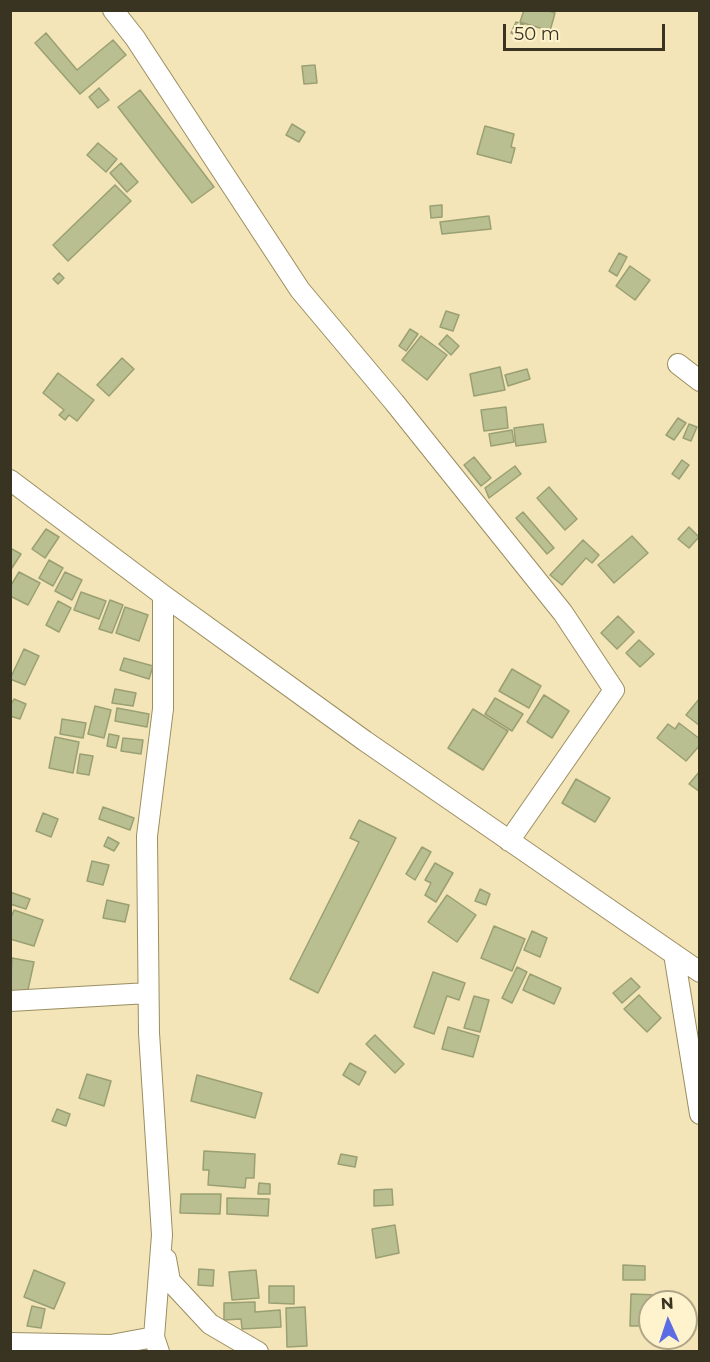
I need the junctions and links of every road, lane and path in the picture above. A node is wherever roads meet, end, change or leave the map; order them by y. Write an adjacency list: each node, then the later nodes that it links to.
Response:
1 (113, 10): 6 (street)
2 (678, 364): 3 (street)
3 (699, 381)
4 (10, 480): 5 (street)
5 (163, 595): 6 (street); 9 (street)
6 (509, 841): 7 (street)
7 (674, 954): 8 (street); 11 (street)
8 (699, 972)
9 (148, 993): 10 (street); 12 (street)
10 (10, 1001)
11 (699, 1114)
12 (162, 1235): 14 (street); 15 (street)
13 (10, 1342): 14 (street)
14 (157, 1344)
15 (258, 1352)

